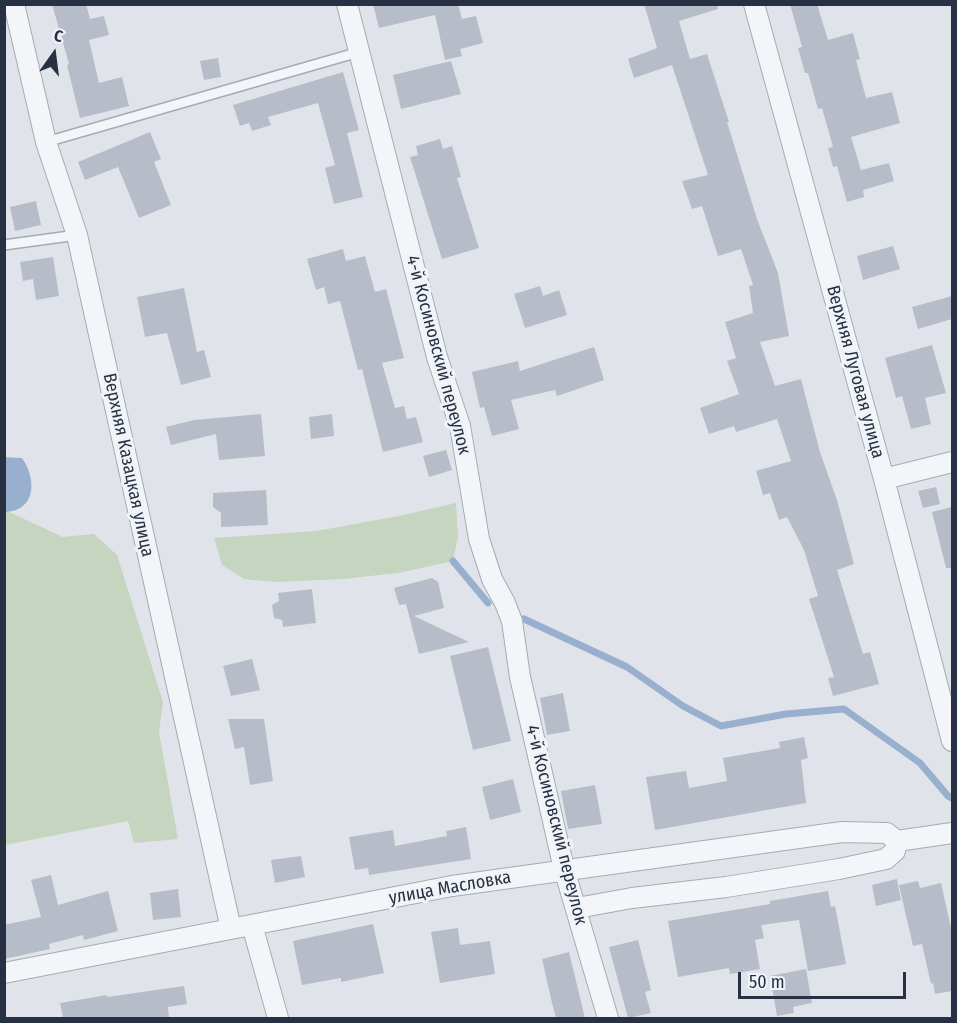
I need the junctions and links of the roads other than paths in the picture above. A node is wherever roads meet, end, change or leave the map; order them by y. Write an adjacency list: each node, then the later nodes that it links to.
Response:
1 (14, 4): 5 (street, Верхняя Казацкая улица)
2 (347, 4): 4 (street, 4-й Косиновский переулок)
3 (754, 4): 9 (street, Верхняя Луговая улица)
4 (359, 52): 5 (lane); 13 (street, 4-й Косиновский переулок)
5 (46, 142): 6 (street, Верхняя Казацкая улица)
6 (77, 235): 7 (lane); 16 (street, Верхняя Казацкая улица)
7 (4, 245)
8 (952, 462): 9 (street)
9 (884, 479): 10 (street, Верхняя Луговая улица)
10 (952, 741)
11 (952, 833): 12 (street, улица Масловка)
12 (897, 840): 13 (street, улица Масловка); 14 (street)
13 (564, 869): 14 (street, 4-й Косиновский переулок); 15 (street, улица Масловка)
14 (577, 909): 19 (street, 4-й Косиновский переулок)
15 (252, 925): 16 (street, улица Масловка); 18 (street)
16 (231, 929): 17 (street, улица Масловка)
17 (4, 974)
18 (278, 1018)
19 (608, 1018)

